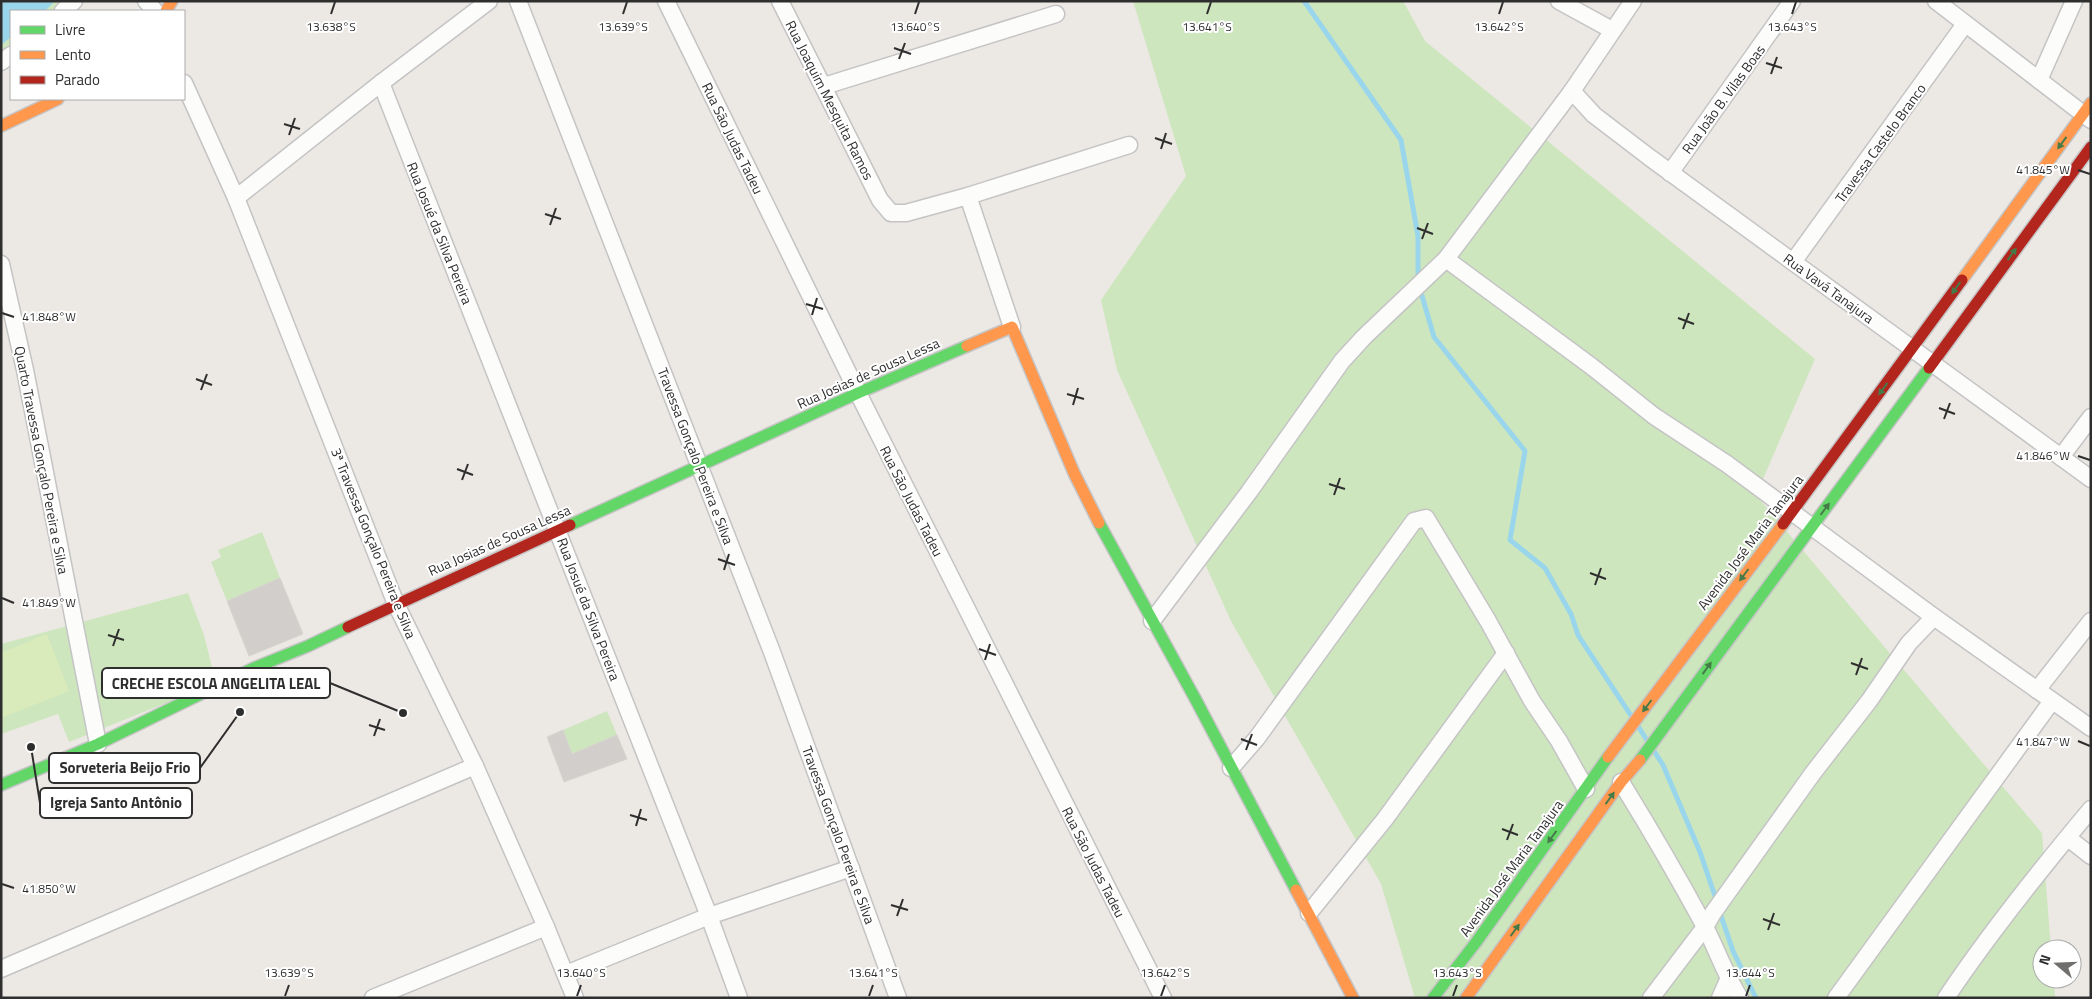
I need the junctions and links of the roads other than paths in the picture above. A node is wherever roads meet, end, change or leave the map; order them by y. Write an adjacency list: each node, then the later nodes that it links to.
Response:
1 (74, 1): 11 (street)
2 (489, 1): 16 (street)
3 (518, 1): 38 (street, Travessa Gonçalo Pereira e Silva)
4 (666, 1): 35 (street, Rua São Judas Tadeu)
5 (780, 1): 18 (street, Rua Joaquim Mesquita Ramos)
6 (1559, 1): 14 (street)
7 (1634, 1): 14 (street)
8 (1792, 1): 25 (street, Rua João B. Vilas Boas)
9 (2074, 1): 15 (street)
10 (1937, 2): 13 (street)
11 (64, 10)
12 (1056, 14): 18 (street)
13 (1965, 24): 15 (street); 29 (street, Travessa Castelo Branco)
14 (1612, 30): 19 (street)
15 (2039, 80): 21 (street)
16 (381, 83): 27 (street); 42 (street, Rua Josué da Silva Pereira)
17 (185, 85): 27 (street, 3ª Travessa Gonçalo Pereira e Silva)
18 (824, 86): 26 (street, Rua Joaquim Mesquita Ramos)
19 (1572, 91): 25 (street, Rua Vavá Tanajura); 28 (street)
20 (56, 100): 22 (street)
21 (2088, 112): 31 (street, Avenida José Maria Tanajura, one-way to 31)
22 (1, 126)
23 (1130, 145): 26 (street)
24 (2091, 147): 31 (street, Avenida José Maria Tanajura, one-way to 24)
25 (1670, 173): 29 (street, Rua Vavá Tanajura)
26 (968, 196): 32 (street)
27 (236, 198): 44 (street, 3ª Travessa Gonçalo Pereira e Silva)
28 (1446, 259): 40 (street); 46 (street)
29 (1793, 262): 33 (street, Rua Vavá Tanajura)
30 (1, 264): 52 (street, Quarto Travessa Gonçalo Pereira e Silva)
31 (1987, 267): 33 (street, Avenida José Maria Tanajura, one-way to 33); 34 (street, Avenida José Maria Tanajura)
32 (1012, 327): 35 (street, Rua Josias de Sousa Lessa); 46 (street)
33 (1912, 350): 34 (street, Rua Vavá Tanajura); 40 (street, Avenida José Maria Tanajura, one-way to 40)
34 (1932, 365): 37 (street, Rua Vavá Tanajura); 41 (street, Avenida José Maria Tanajura, one-way to 34)
35 (858, 393): 38 (street, Rua Josias de Sousa Lessa); 74 (street, Rua São Judas Tadeu)
36 (2091, 417): 37 (street)
37 (2061, 457): 39 (street, Rua Vavá Tanajura)
38 (699, 466): 42 (street, Rua Josias de Sousa Lessa); 61 (street, Travessa Gonçalo Pereira e Silva)
39 (2091, 479)
40 (1791, 512): 41 (street); 43 (street, Avenida José Maria Tanajura)
41 (1812, 527): 43 (street, Avenida José Maria Tanajura); 45 (street)
42 (558, 530): 44 (street, Rua Josias de Sousa Lessa); 63 (street, Rua Josué da Silva Pereira)
43 (1775, 554): 55 (street, Avenida José Maria Tanajura, one-way to 43); 57 (street, Avenida José Maria Tanajura, one-way to 57)
44 (396, 604): 52 (street, Rua Josias de Sousa Lessa); 53 (street, 3ª Travessa Gonçalo Pereira e Silva)
45 (1934, 616): 49 (street); 65 (street)
46 (1152, 621): 54 (street)
47 (2091, 621): 49 (street)
48 (1506, 653): 54 (street); 57 (street); 62 (street)
49 (2037, 690): 50 (street)
50 (2052, 701): 51 (street); 81 (street)
51 (2091, 728)
52 (98, 744): 56 (street, Rua Josias de Sousa Lessa)
53 (475, 766): 64 (street, 3ª Travessa Gonçalo Pereira e Silva); 67 (street)
54 (1231, 768): 62 (street)
55 (1621, 782): 65 (street); 66 (street, Avenida José Maria Tanajura, one-way to 55)
56 (1, 785)
57 (1586, 789): 66 (street, Avenida José Maria Tanajura, one-way to 66)
58 (2091, 808): 59 (street)
59 (2068, 838): 60 (street); 82 (street)
60 (2091, 856)
61 (851, 868): 63 (street); 73 (street, Travessa Gonçalo Pereira e Silva)
62 (1309, 913): 75 (street)
63 (709, 916): 68 (street); 72 (street, Rua Josué da Silva Pereira)
64 (546, 927): 68 (street, 3ª Travessa Gonçalo Pereira e Silva); 70 (street)
65 (1705, 927): 69 (street); 78 (street)
66 (1487, 948): 76 (street, Avenida José Maria Tanajura); 77 (street, Avenida José Maria Tanajura)
67 (1, 969)
68 (566, 974): 71 (street, 3ª Travessa Gonçalo Pereira e Silva)
69 (1728, 980): 79 (street); 80 (street)
70 (373, 998)
71 (575, 998)
72 (739, 998)
73 (898, 998)
74 (1163, 998)
75 (1353, 998)
76 (1433, 998)
77 (1466, 998)
78 (1651, 998)
79 (1720, 998)
80 (1740, 998)
81 (1836, 998)
82 (1946, 998)

